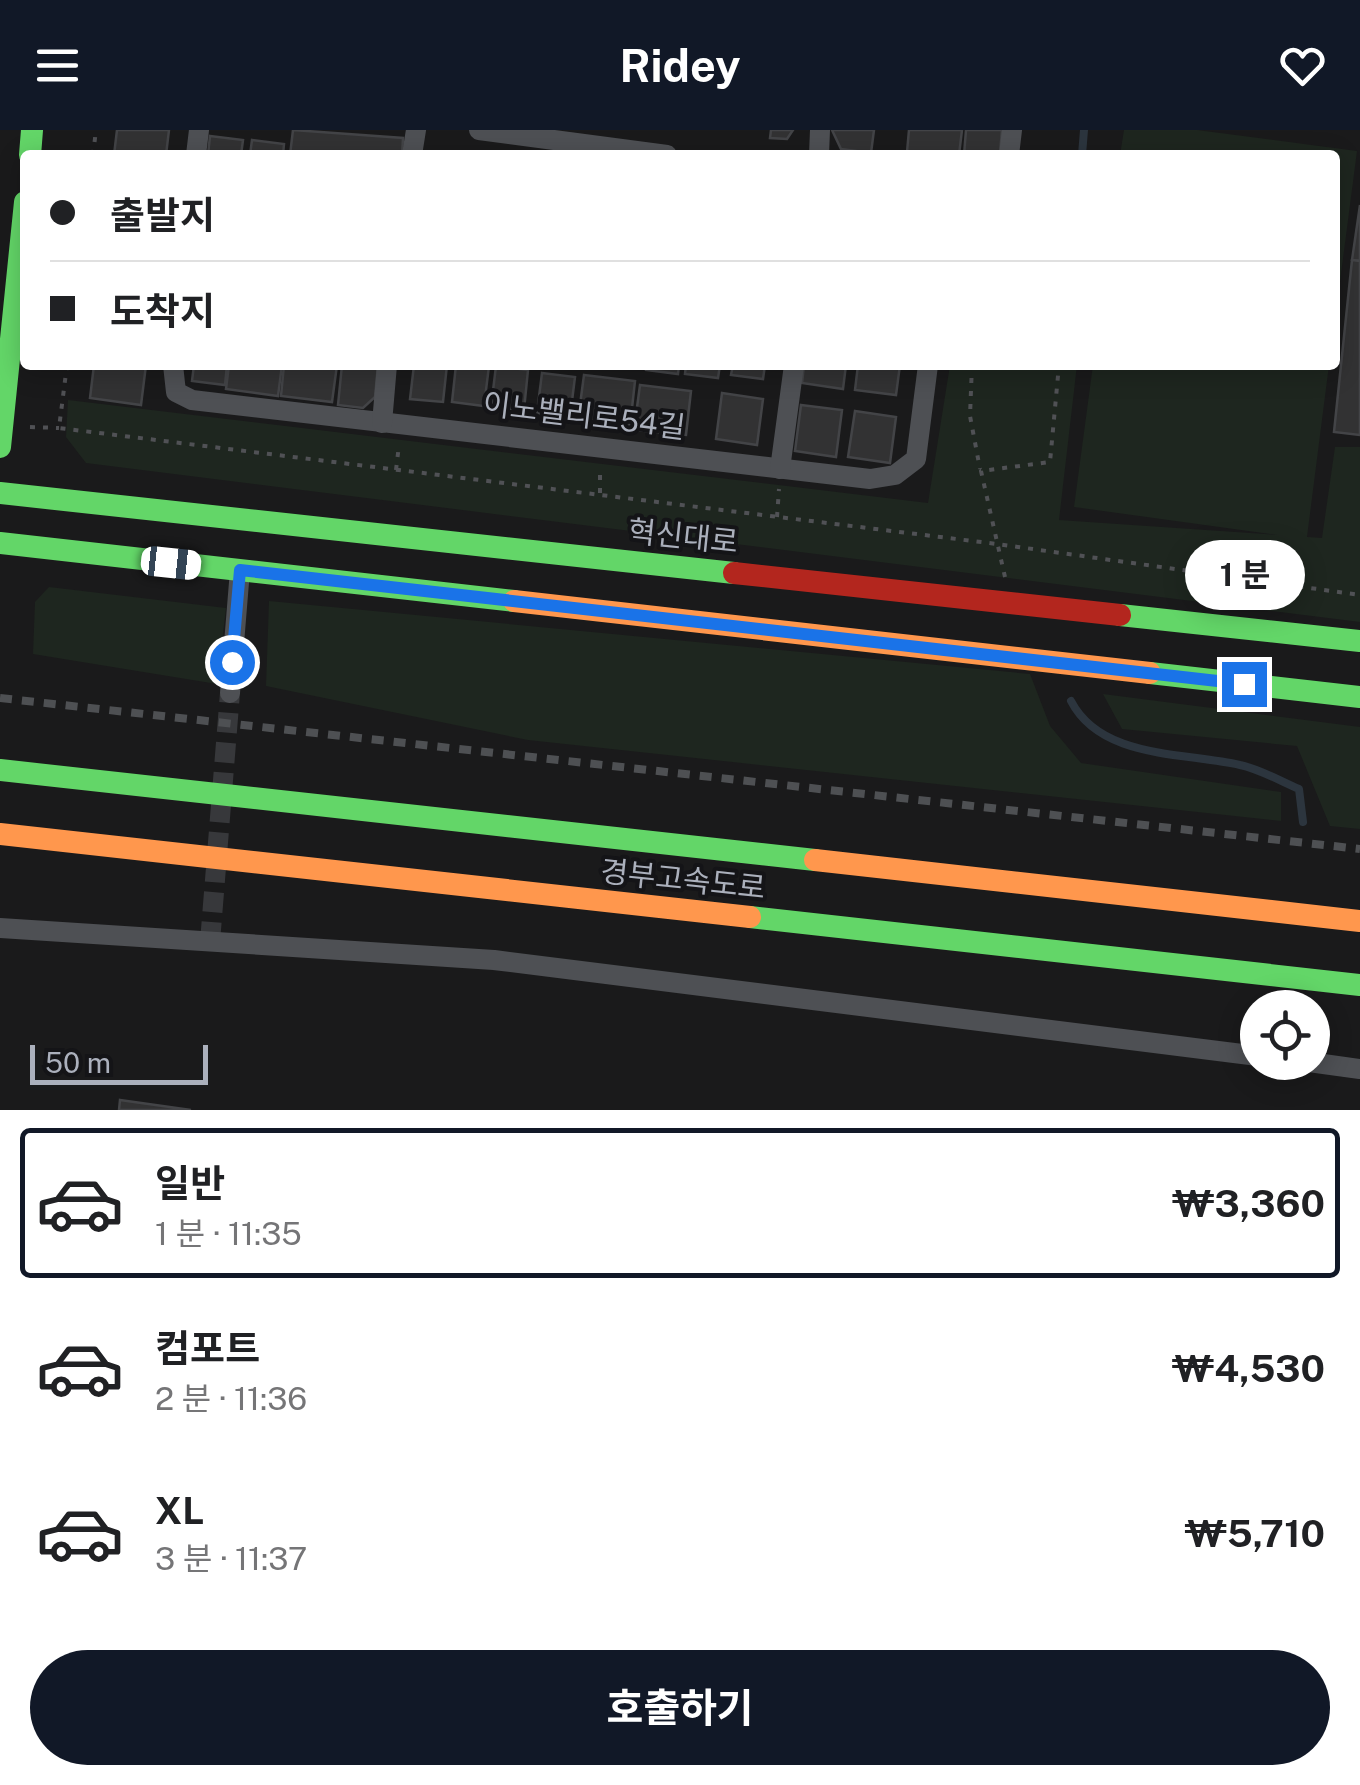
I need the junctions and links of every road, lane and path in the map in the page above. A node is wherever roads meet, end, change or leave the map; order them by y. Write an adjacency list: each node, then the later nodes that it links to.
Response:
1 (479, 130): 2 (street)
2 (629, 150)
3 (20, 251): 12 (main road)
4 (66, 370): 16 (path)
5 (174, 370): 11 (street, 이노밸리로54길)
6 (387, 370): 11 (street)
7 (793, 370): 13 (street)
8 (927, 370): 13 (street, 이노밸리로54길)
9 (972, 370): 14 (path)
10 (1059, 370): 14 (path)
11 (382, 423): 13 (street, 이노밸리로54길)
12 (0, 447)
13 (780, 469): 16 (path)
14 (981, 471): 18 (path)
15 (0, 493): 21 (main road, 혁신대로)
16 (777, 517): 18 (path)
17 (0, 543): 19 (main road)
18 (997, 544): 20 (path); 21 (path)
19 (240, 570): 23 (street); 24 (main road)
20 (1360, 596)
21 (1009, 603): 22 (main road, 혁신대로)
22 (1360, 641)
23 (230, 693)
24 (1360, 697)
25 (0, 770): 27 (main road, 경부고속도로)
26 (0, 834): 29 (main road, 경부고속도로)
27 (1360, 921)
28 (0, 928): 30 (street)
29 (1360, 985)
30 (1240, 1054)
31 (1330, 1065): 32 (street)
32 (1360, 1069)

